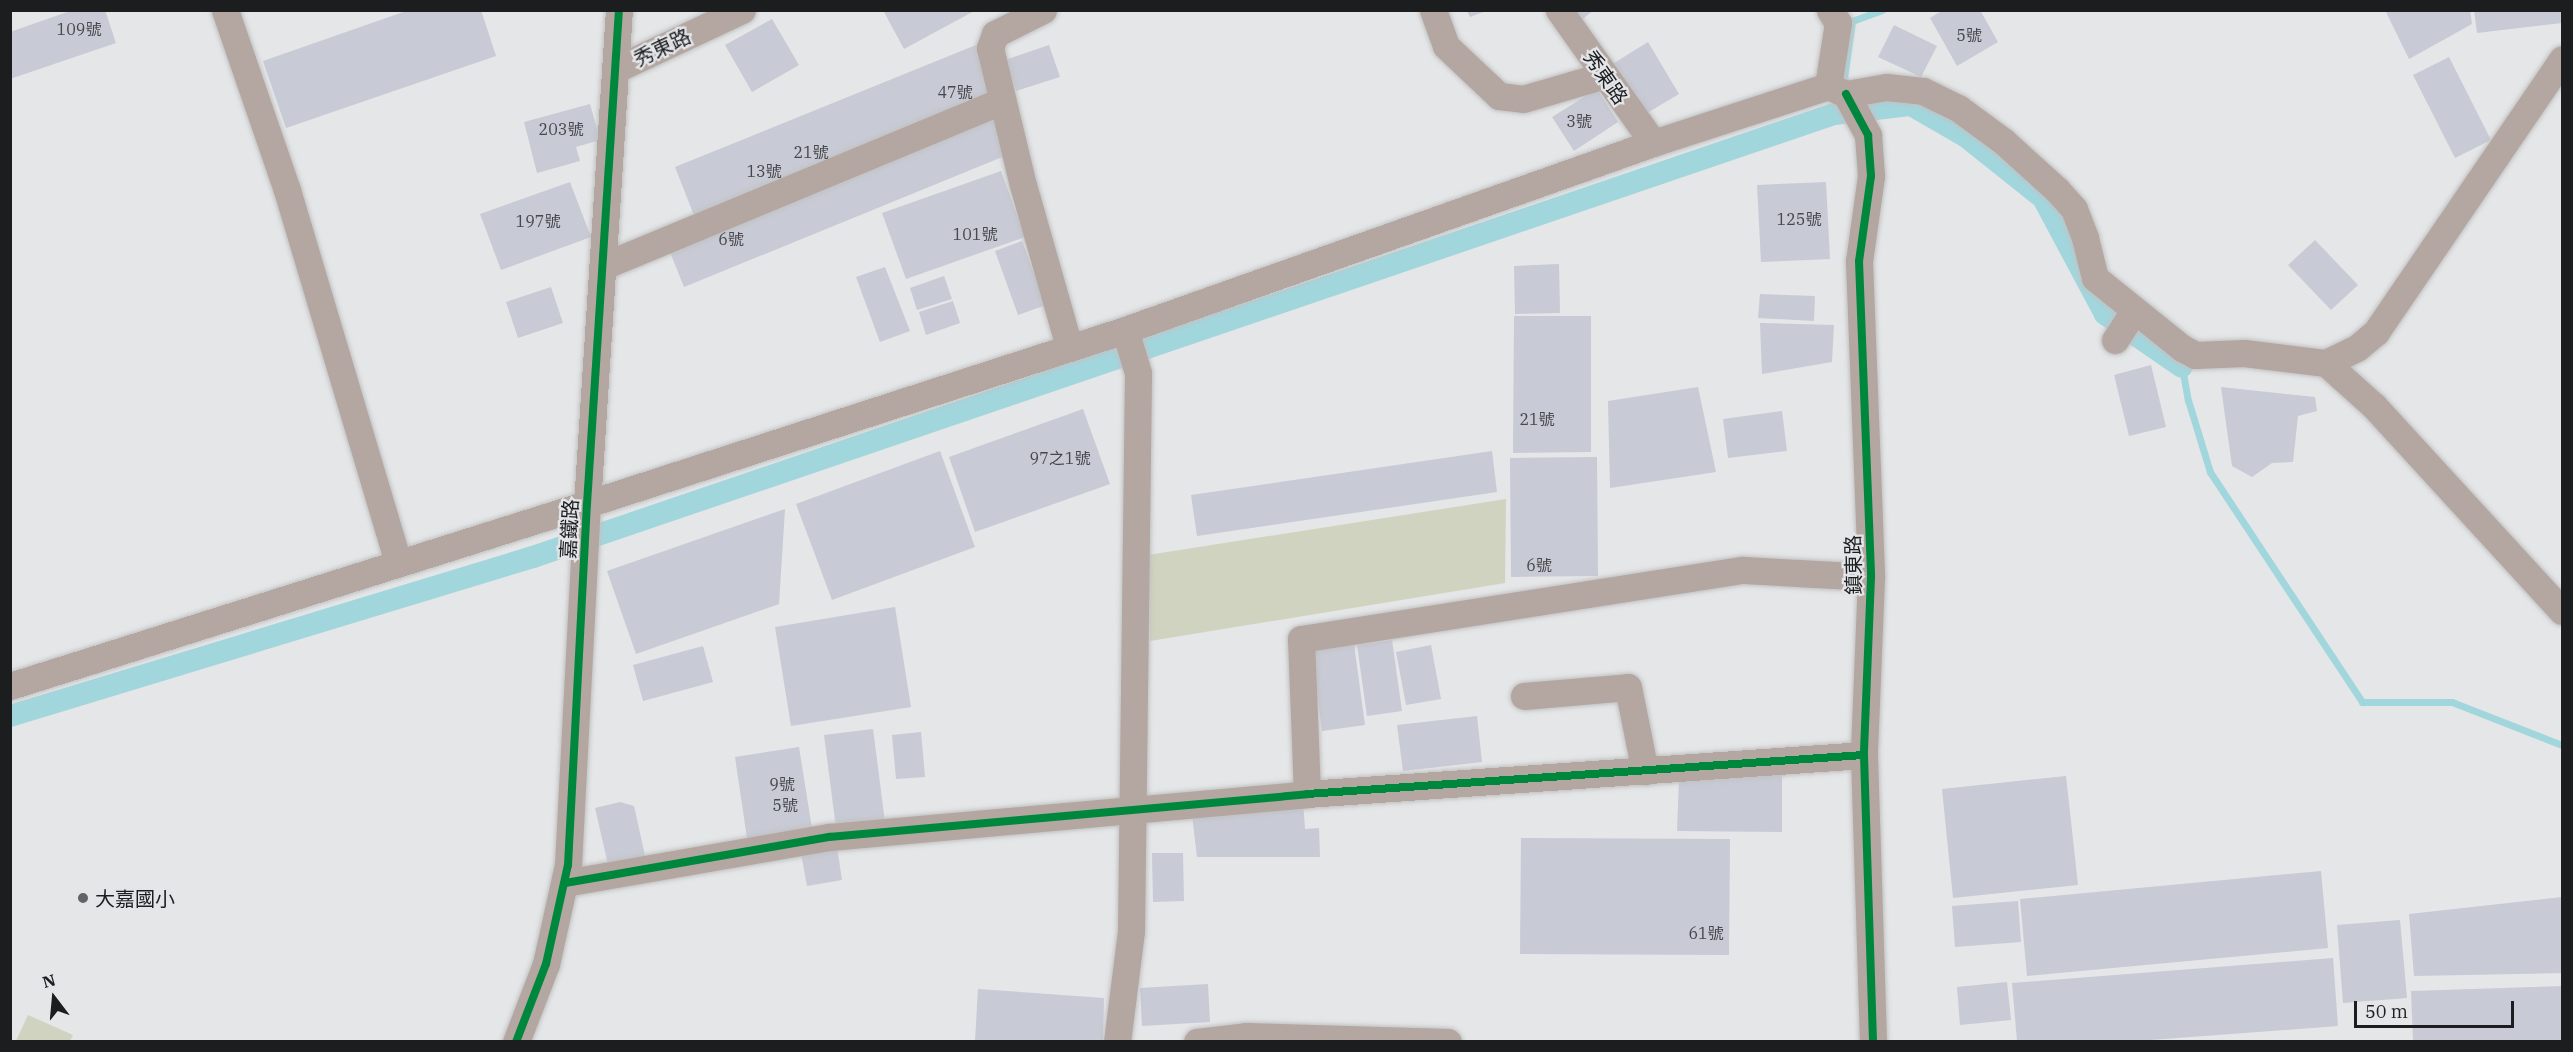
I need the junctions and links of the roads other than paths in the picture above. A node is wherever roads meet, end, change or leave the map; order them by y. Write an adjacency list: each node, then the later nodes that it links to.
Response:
1 (225, 10): 21 (street)
2 (619, 10): 9 (street, 嘉鐵路)
3 (742, 10): 9 (street, 秀東路)
4 (1043, 10): 12 (street)
5 (1433, 10): 10 (street)
6 (1559, 10): 10 (street, 秀東路)
7 (1830, 10): 11 (street)
8 (2562, 59): 19 (street)
9 (616, 69): 14 (street, 嘉鐵路)
10 (1605, 75): 13 (street, 秀東路)
11 (1837, 90): 13 (street); 15 (street); 22 (street, 鎮東路)
12 (1002, 100): 14 (street); 18 (street)
13 (1653, 143): 16 (street)
14 (603, 266): 20 (street, 嘉鐵路)
15 (2134, 311): 17 (street); 19 (street)
16 (1127, 338): 18 (street); 29 (street)
17 (2115, 340)
18 (1069, 348): 20 (street)
19 (2326, 363): 23 (street)
20 (587, 511): 21 (street); 30 (street, 嘉鐵路)
21 (398, 563): 24 (street)
22 (1871, 577): 26 (street, 鎮東路); 28 (street)
23 (2562, 611)
24 (10, 686)
25 (1524, 696): 27 (street)
26 (1864, 755): 27 (street); 35 (street, 鎮東路)
27 (1645, 771): 28 (street)
28 (1308, 794): 29 (street)
29 (1133, 808): 30 (street); 32 (street)
30 (565, 882): 31 (street, 嘉鐵路)
31 (516, 1041)
32 (1117, 1041)
33 (1197, 1041): 34 (street)
34 (1448, 1041)
35 (1873, 1041)

